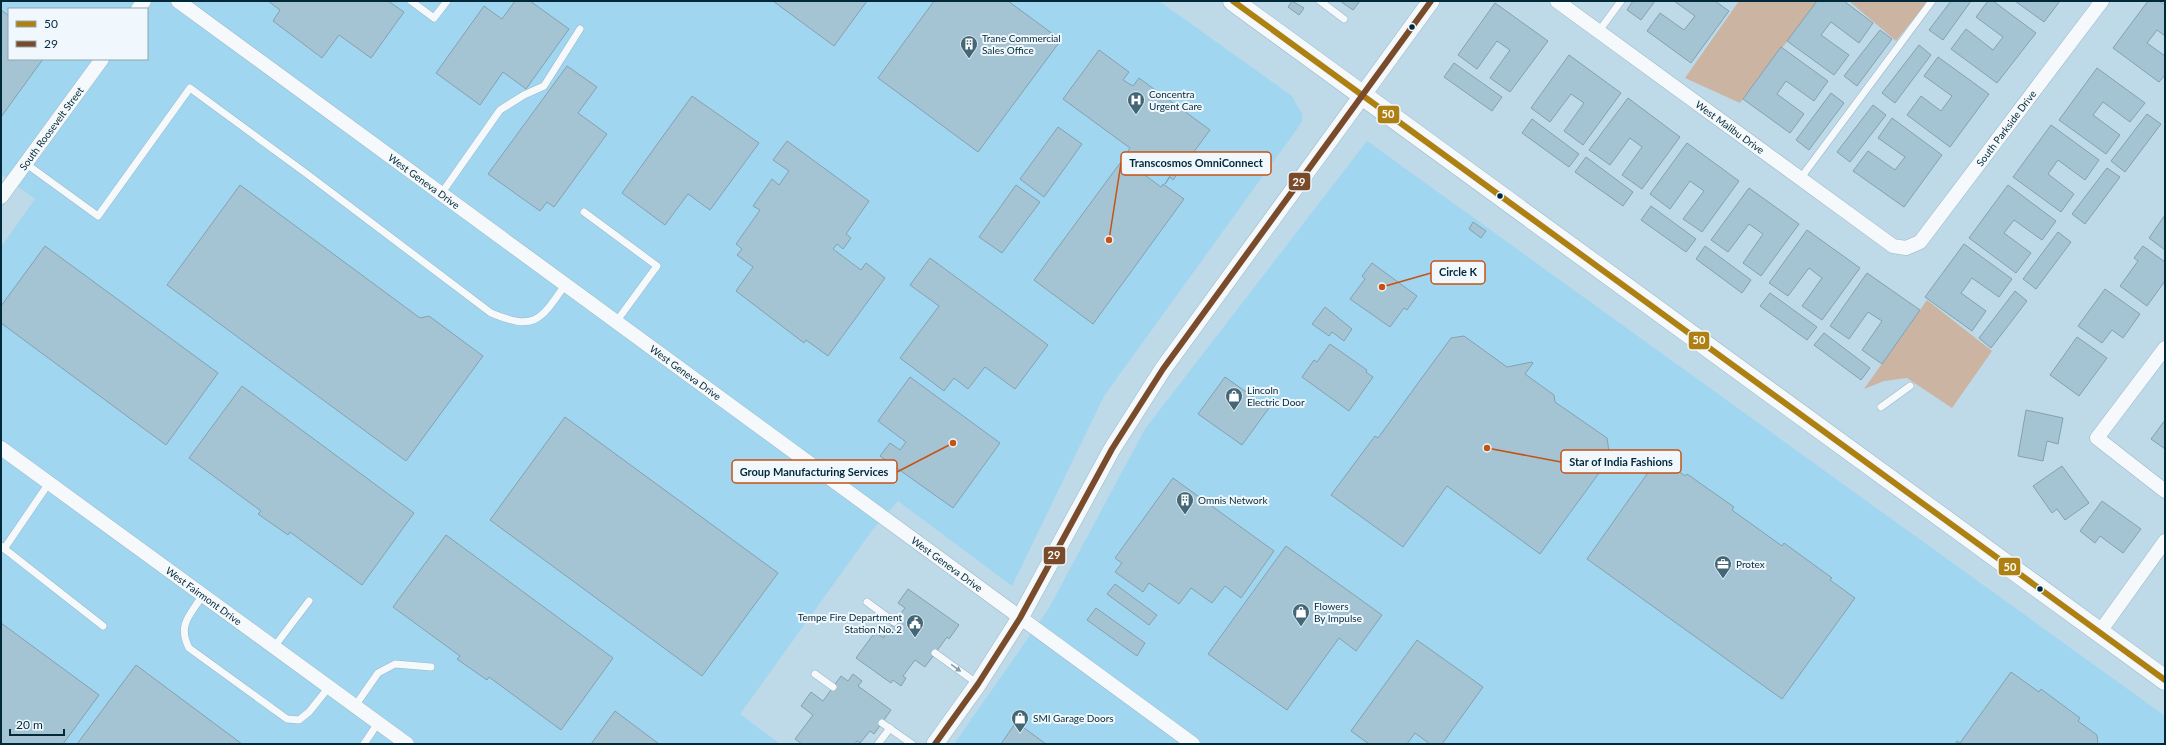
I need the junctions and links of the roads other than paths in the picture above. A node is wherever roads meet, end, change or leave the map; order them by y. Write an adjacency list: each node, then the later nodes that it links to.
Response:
1 (178, 1): 18 (street, West Geneva Drive)
2 (410, 1): 3 (lane)
3 (447, 1)
4 (1233, 1): 15 (main road)
5 (1320, 1): 11 (lane)
6 (1431, 1): 15 (street)
7 (1557, 1): 13 (street, West Malibu Drive)
8 (1621, 1): 13 (lane)
9 (1932, 1): 17 (lane)
10 (2102, 1): 21 (street, South Parkside Drive)
11 (1344, 18)
12 (580, 29): 18 (lane)
13 (1599, 31): 17 (street, West Malibu Drive)
14 (101, 60): 16 (street, South Roosevelt Street)
15 (1362, 95): 35 (street); 38 (main road)
16 (25, 163): 19 (street, South Roosevelt Street); 22 (lane)
17 (1800, 180): 21 (street, West Malibu Drive)
18 (441, 194): 22 (street, West Geneva Drive)
19 (1, 197)
20 (584, 212): 23 (lane)
21 (1906, 248)
22 (565, 285): 23 (street, West Geneva Drive)
23 (616, 322): 35 (street, West Geneva Drive)
24 (2165, 348): 29 (street)
25 (1910, 386): 26 (lane)
26 (1881, 407)
27 (1, 448): 28 (street, West Fairmont Drive)
28 (49, 483): 31 (lane); 32 (street, West Fairmont Drive)
29 (2165, 491)
30 (2165, 541): 38 (street)
31 (3, 548): 37 (lane)
32 (202, 595): 39 (street, West Fairmont Drive); 45 (lane)
33 (309, 601): 39 (lane)
34 (867, 602): 36 (lane)
35 (1020, 618): 44 (street); 56 (street, West Geneva Drive)
36 (894, 622)
37 (103, 626)
38 (2099, 633): 43 (main road)
39 (274, 647): 45 (street, West Fairmont Drive)
40 (935, 653): 44 (lane, one-way to 44)
41 (431, 667): 47 (lane)
42 (815, 674): 46 (lane)
43 (2165, 680)
44 (978, 684): 55 (street)
45 (329, 687): 47 (street, West Fairmont Drive)
46 (833, 687)
47 (355, 706): 48 (street, West Fairmont Drive)
48 (378, 723): 51 (lane); 52 (street, West Fairmont Drive)
49 (882, 723): 50 (lane)
50 (890, 728): 53 (lane); 54 (lane)
51 (364, 744)
52 (407, 744)
53 (878, 744)
54 (912, 744)
55 (935, 744)
56 (1193, 744)

